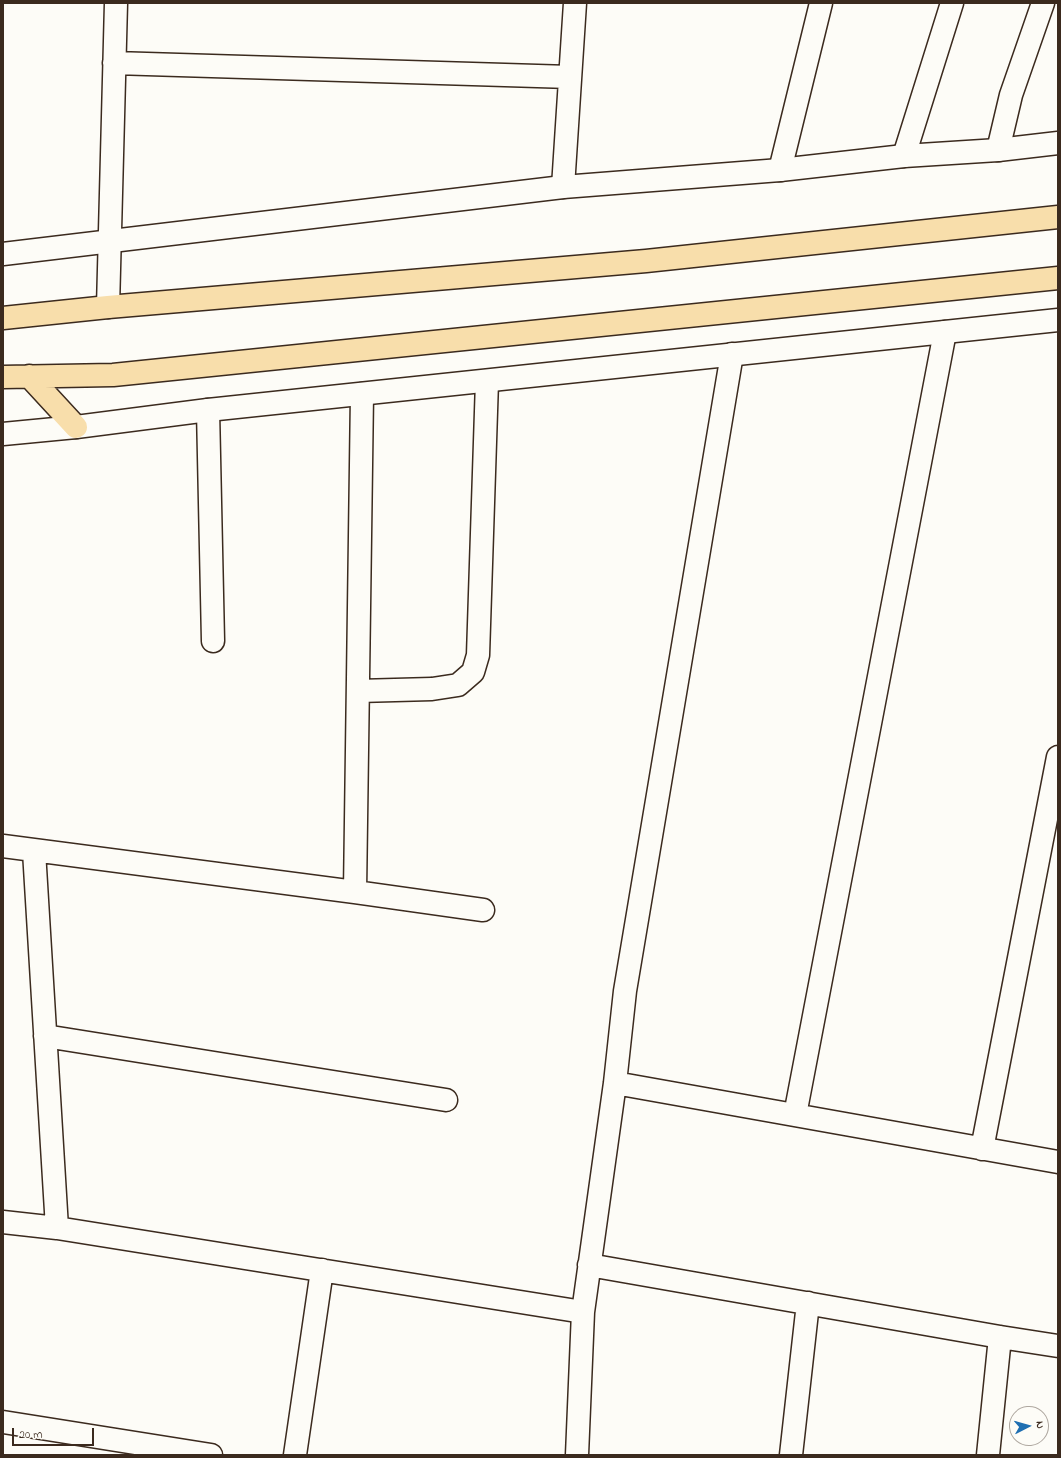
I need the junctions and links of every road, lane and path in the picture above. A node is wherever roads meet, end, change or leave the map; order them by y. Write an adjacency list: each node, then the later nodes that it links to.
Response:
1 (116, 3): 6 (street)
2 (575, 3): 7 (street)
3 (822, 3): 11 (street)
4 (952, 3): 10 (street)
5 (1043, 3): 9 (street)
6 (114, 62): 7 (street); 14 (street)
7 (570, 77): 12 (street)
8 (1058, 143): 9 (street)
9 (998, 150): 10 (street)
10 (904, 156): 11 (street)
11 (780, 170): 12 (street)
12 (563, 187): 14 (street)
13 (1058, 217): 17 (highway)
14 (109, 242): 15 (street); 17 (street)
15 (3, 254)
16 (1058, 278): 22 (highway)
17 (108, 307): 18 (highway)
18 (6, 315)
19 (1058, 320): 20 (street)
20 (945, 332): 21 (street); 39 (street)
21 (732, 354): 24 (street); 37 (street)
22 (29, 376): 23 (highway); 27 (highway)
23 (3, 377)
24 (487, 381): 25 (street); 30 (street)
25 (362, 394): 26 (street); 30 (street)
26 (208, 410): 27 (street); 29 (street)
27 (76, 427): 28 (street)
28 (3, 434)
29 (213, 641)
30 (358, 691): 34 (street)
31 (1058, 757): 40 (street)
32 (3, 846): 33 (street)
33 (34, 851): 34 (street); 36 (street)
34 (355, 892): 35 (street)
35 (482, 910)
36 (45, 1036): 38 (street); 43 (street)
37 (615, 1083): 39 (street); 44 (street)
38 (446, 1100)
39 (795, 1115): 40 (street)
40 (982, 1149): 41 (street)
41 (1058, 1162)
42 (3, 1222): 43 (street)
43 (57, 1228): 45 (street)
44 (588, 1265): 46 (street); 47 (street)
45 (322, 1270): 47 (street); 52 (street)
46 (808, 1303): 48 (street); 54 (street)
47 (582, 1312): 53 (street)
48 (1000, 1337): 49 (street); 55 (street)
49 (1058, 1346)
50 (3, 1422): 51 (street)
51 (211, 1455)
52 (295, 1455)
53 (576, 1455)
54 (791, 1455)
55 (988, 1455)

